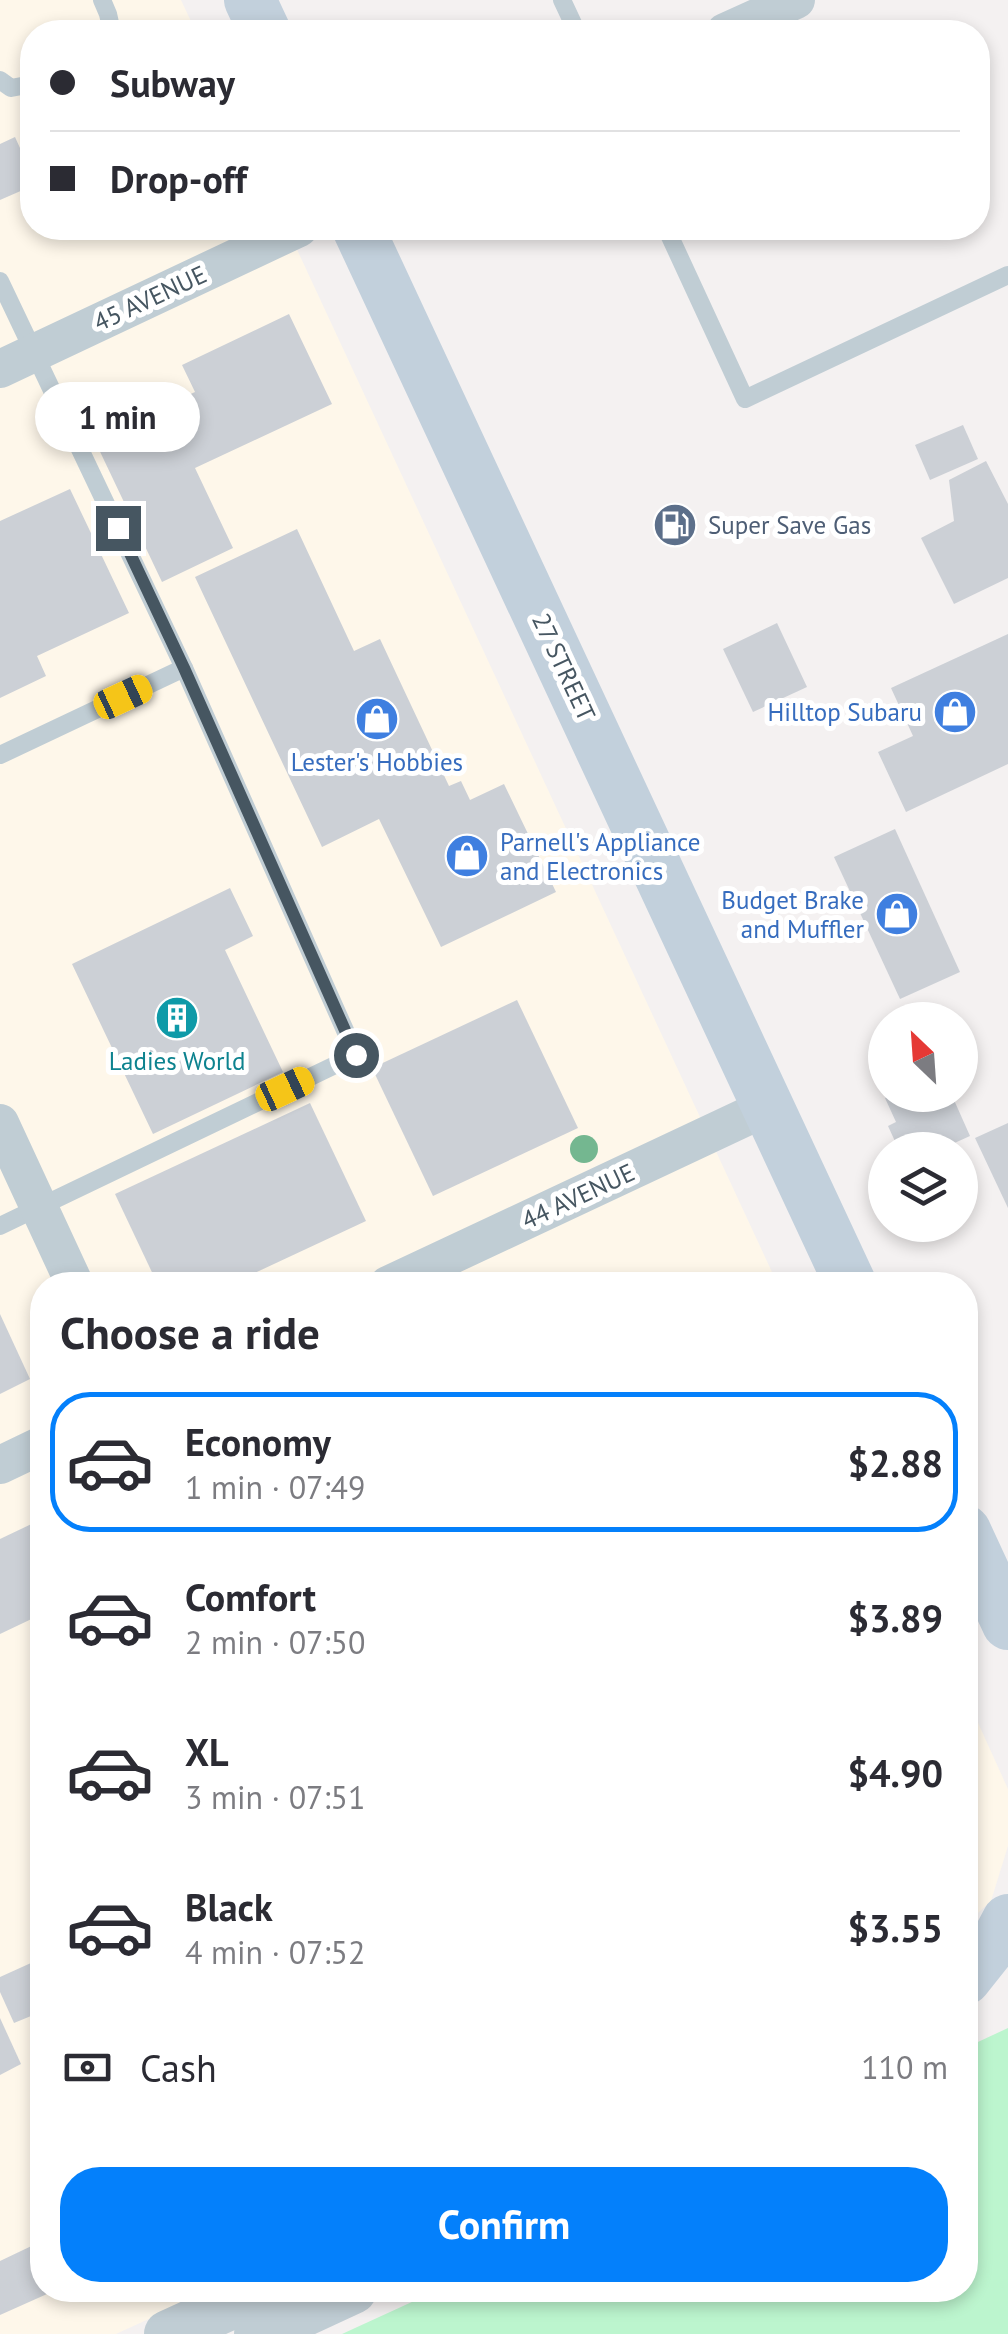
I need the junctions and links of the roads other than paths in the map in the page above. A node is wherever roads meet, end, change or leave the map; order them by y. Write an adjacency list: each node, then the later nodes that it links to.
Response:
1 (796, 0): 2 (street)
2 (751, 20)
3 (274, 240): 8 (street, 45 AVENUE)
4 (364, 240): 12 (main road, 27 STREET)
5 (672, 240): 6 (lane)
6 (1008, 275)
7 (0, 281): 8 (lane)
8 (34, 352): 9 (street, 45 AVENUE); 10 (lane)
9 (0, 368)
10 (184, 668): 11 (lane); 14 (lane)
11 (0, 755)
12 (767, 1108): 17 (street, 44 AVENUE); 18 (main road, 27 STREET)
13 (0, 1123): 14 (street)
14 (38, 1207): 15 (lane); 16 (street)
15 (0, 1226)
16 (69, 1272)
17 (416, 1272)
18 (845, 1272)
19 (30, 1451): 20 (street)
20 (0, 1465)
21 (978, 1559): 22 (main road)
22 (1008, 1624)
23 (1008, 1920): 24 (main road)
24 (978, 1963)
25 (1008, 1967): 26 (street)
26 (978, 1981)
27 (239, 2302): 29 (street)
28 (328, 2302): 30 (street)
29 (168, 2334)
30 (258, 2334)

